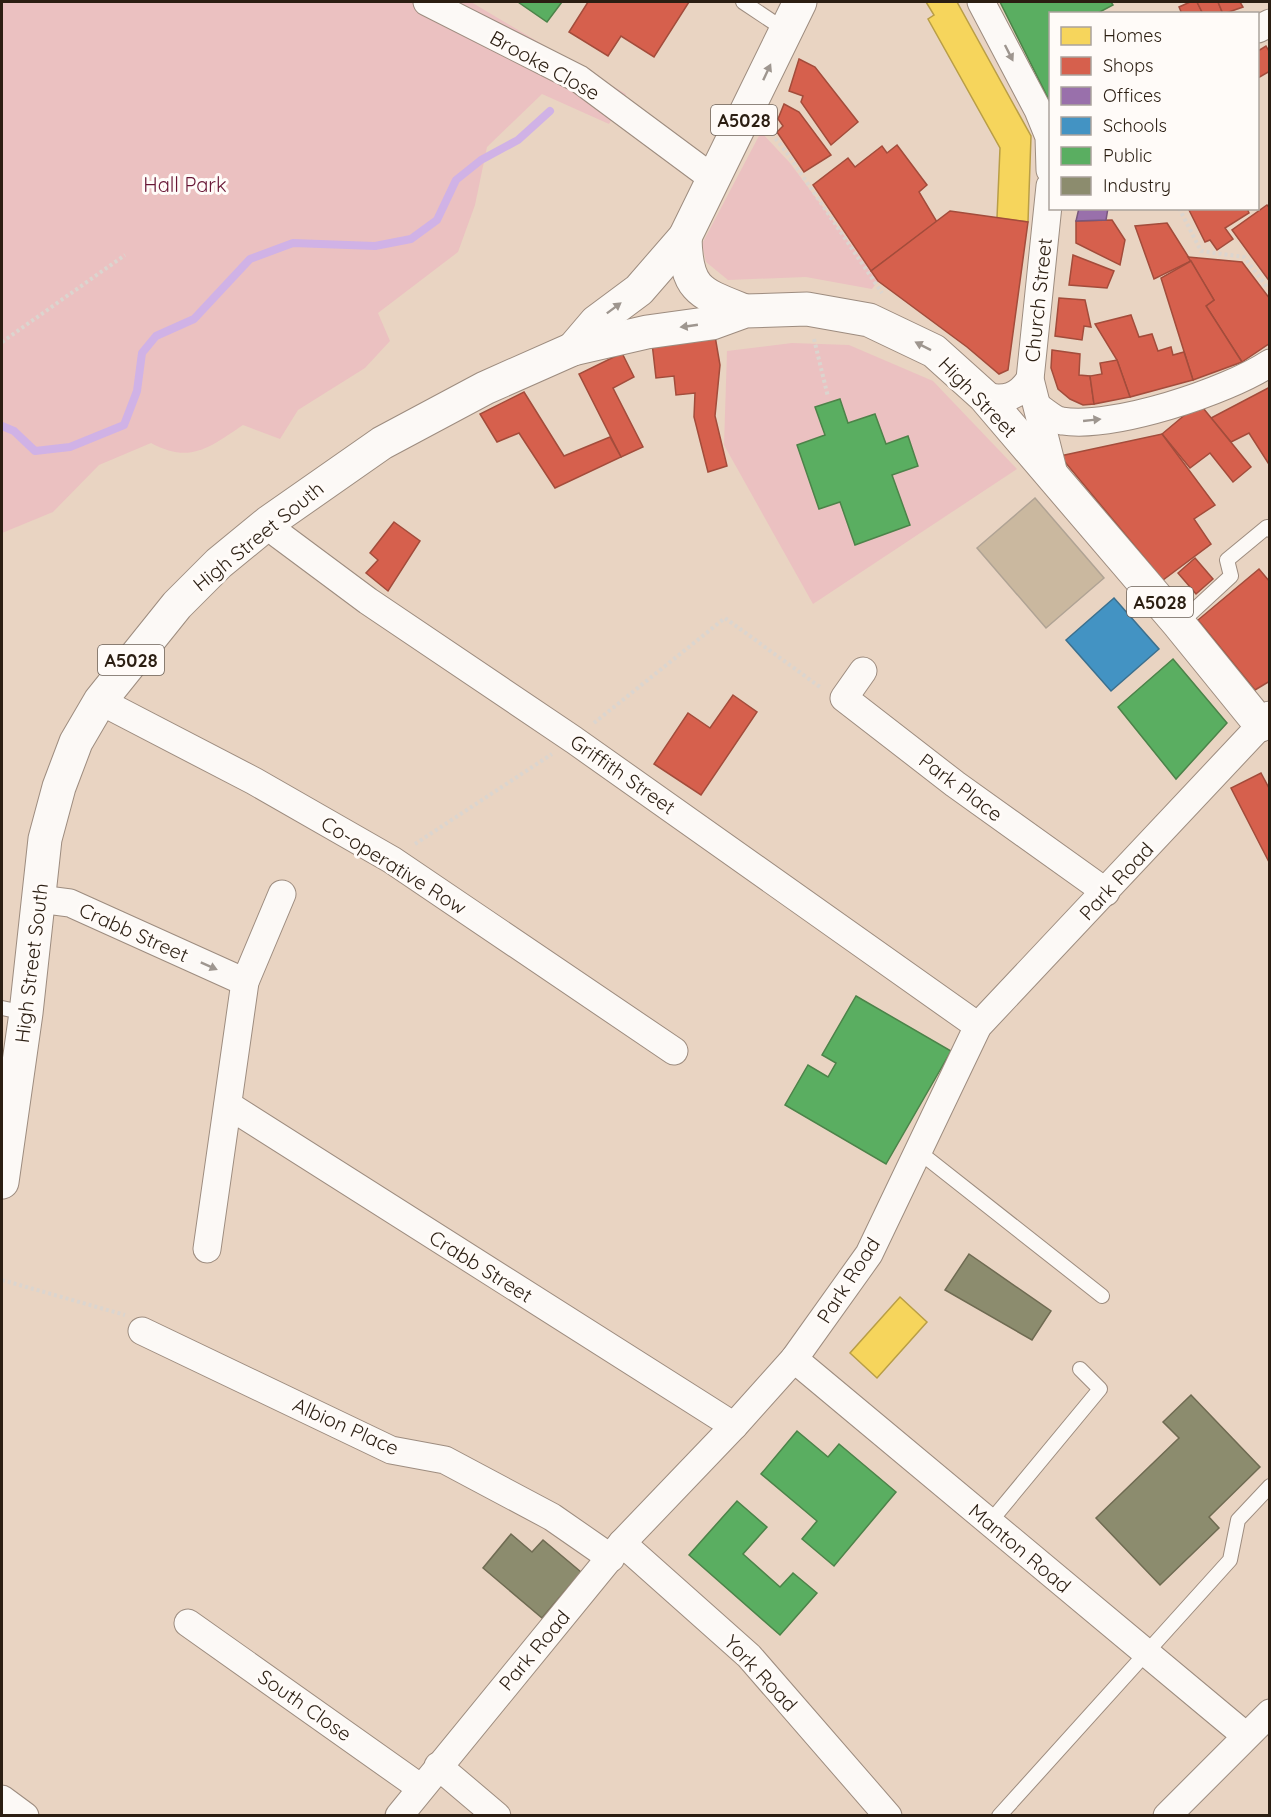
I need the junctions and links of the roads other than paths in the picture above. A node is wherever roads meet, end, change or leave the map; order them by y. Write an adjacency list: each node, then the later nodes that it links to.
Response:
1 (427, 2): 6 (street, Brooke Close)
2 (743, 2): 4 (lane)
3 (981, 2): 5 (street, one-way to 5)
4 (794, 15): 6 (main road, A5028, one-way to 4)
5 (1049, 134)
6 (715, 180): 8 (main road, A5028)
7 (1049, 196): 12 (street, Church Street)
8 (685, 237): 9 (main road, A5028); 10 (main road, A5028, one-way to 8)
9 (745, 311): 10 (main road, High Street South / A5028, one-way to 10); 13 (main road, High Street / A5028, one-way to 9)
10 (573, 349): 16 (main road, High Street South / A5028)
11 (1269, 363): 14 (street, High Street, one-way to 11)
12 (1030, 379): 13 (street, Church Street); 14 (street, Church Street)
13 (984, 396): 15 (main road, High Street / A5028)
14 (1038, 407): 15 (street, Church Street)
15 (1056, 483): 18 (main road, A5028)
16 (269, 522): 20 (main road, High Street South / A5028); 27 (street, Griffith Street)
17 (1269, 530): 18 (lane)
18 (1179, 624): 21 (main road, A5028)
19 (863, 671): 22 (street, Park Place)
20 (100, 701): 24 (main road, High Street South / A5028); 28 (street, Co-operative Row)
21 (1265, 721): 22 (street, Park Road)
22 (1106, 892): 27 (street, Park Road)
23 (282, 894): 25 (street)
24 (39, 898): 25 (street, Crabb Street, one-way to 25); 26 (main road, High Street South / A5028)
25 (245, 982): 29 (street)
26 (14, 1010): 31 (main road, High Street South / A5028)
27 (978, 1026): 30 (street, Park Road)
28 (674, 1052)
29 (228, 1105): 32 (street); 37 (street, Crabb Street)
30 (918, 1151): 33 (lane); 35 (street, Park Road)
31 (2, 1182)
32 (207, 1249)
33 (1102, 1296)
34 (142, 1331): 40 (street, Albion Place)
35 (794, 1359): 37 (street, Park Road); 39 (street, Manton Road)
36 (1080, 1369): 39 (lane)
37 (734, 1426): 40 (street, Park Road)
38 (1269, 1486): 42 (lane)
39 (990, 1522): 42 (street, Manton Road)
40 (616, 1550): 45 (street, Park Road); 51 (street, York Road)
41 (188, 1623): 46 (street, South Close)
42 (1148, 1654): 44 (street, Manton Road); 52 (lane)
43 (1269, 1713): 44 (street)
44 (1246, 1736): 53 (street)
45 (438, 1767): 46 (street, Park Road); 50 (street)
46 (421, 1788): 49 (street, Park Road)
47 (2, 1799): 48 (street)
48 (25, 1815)
49 (399, 1815)
50 (496, 1815)
51 (888, 1815)
52 (999, 1815)
53 (1167, 1815)

